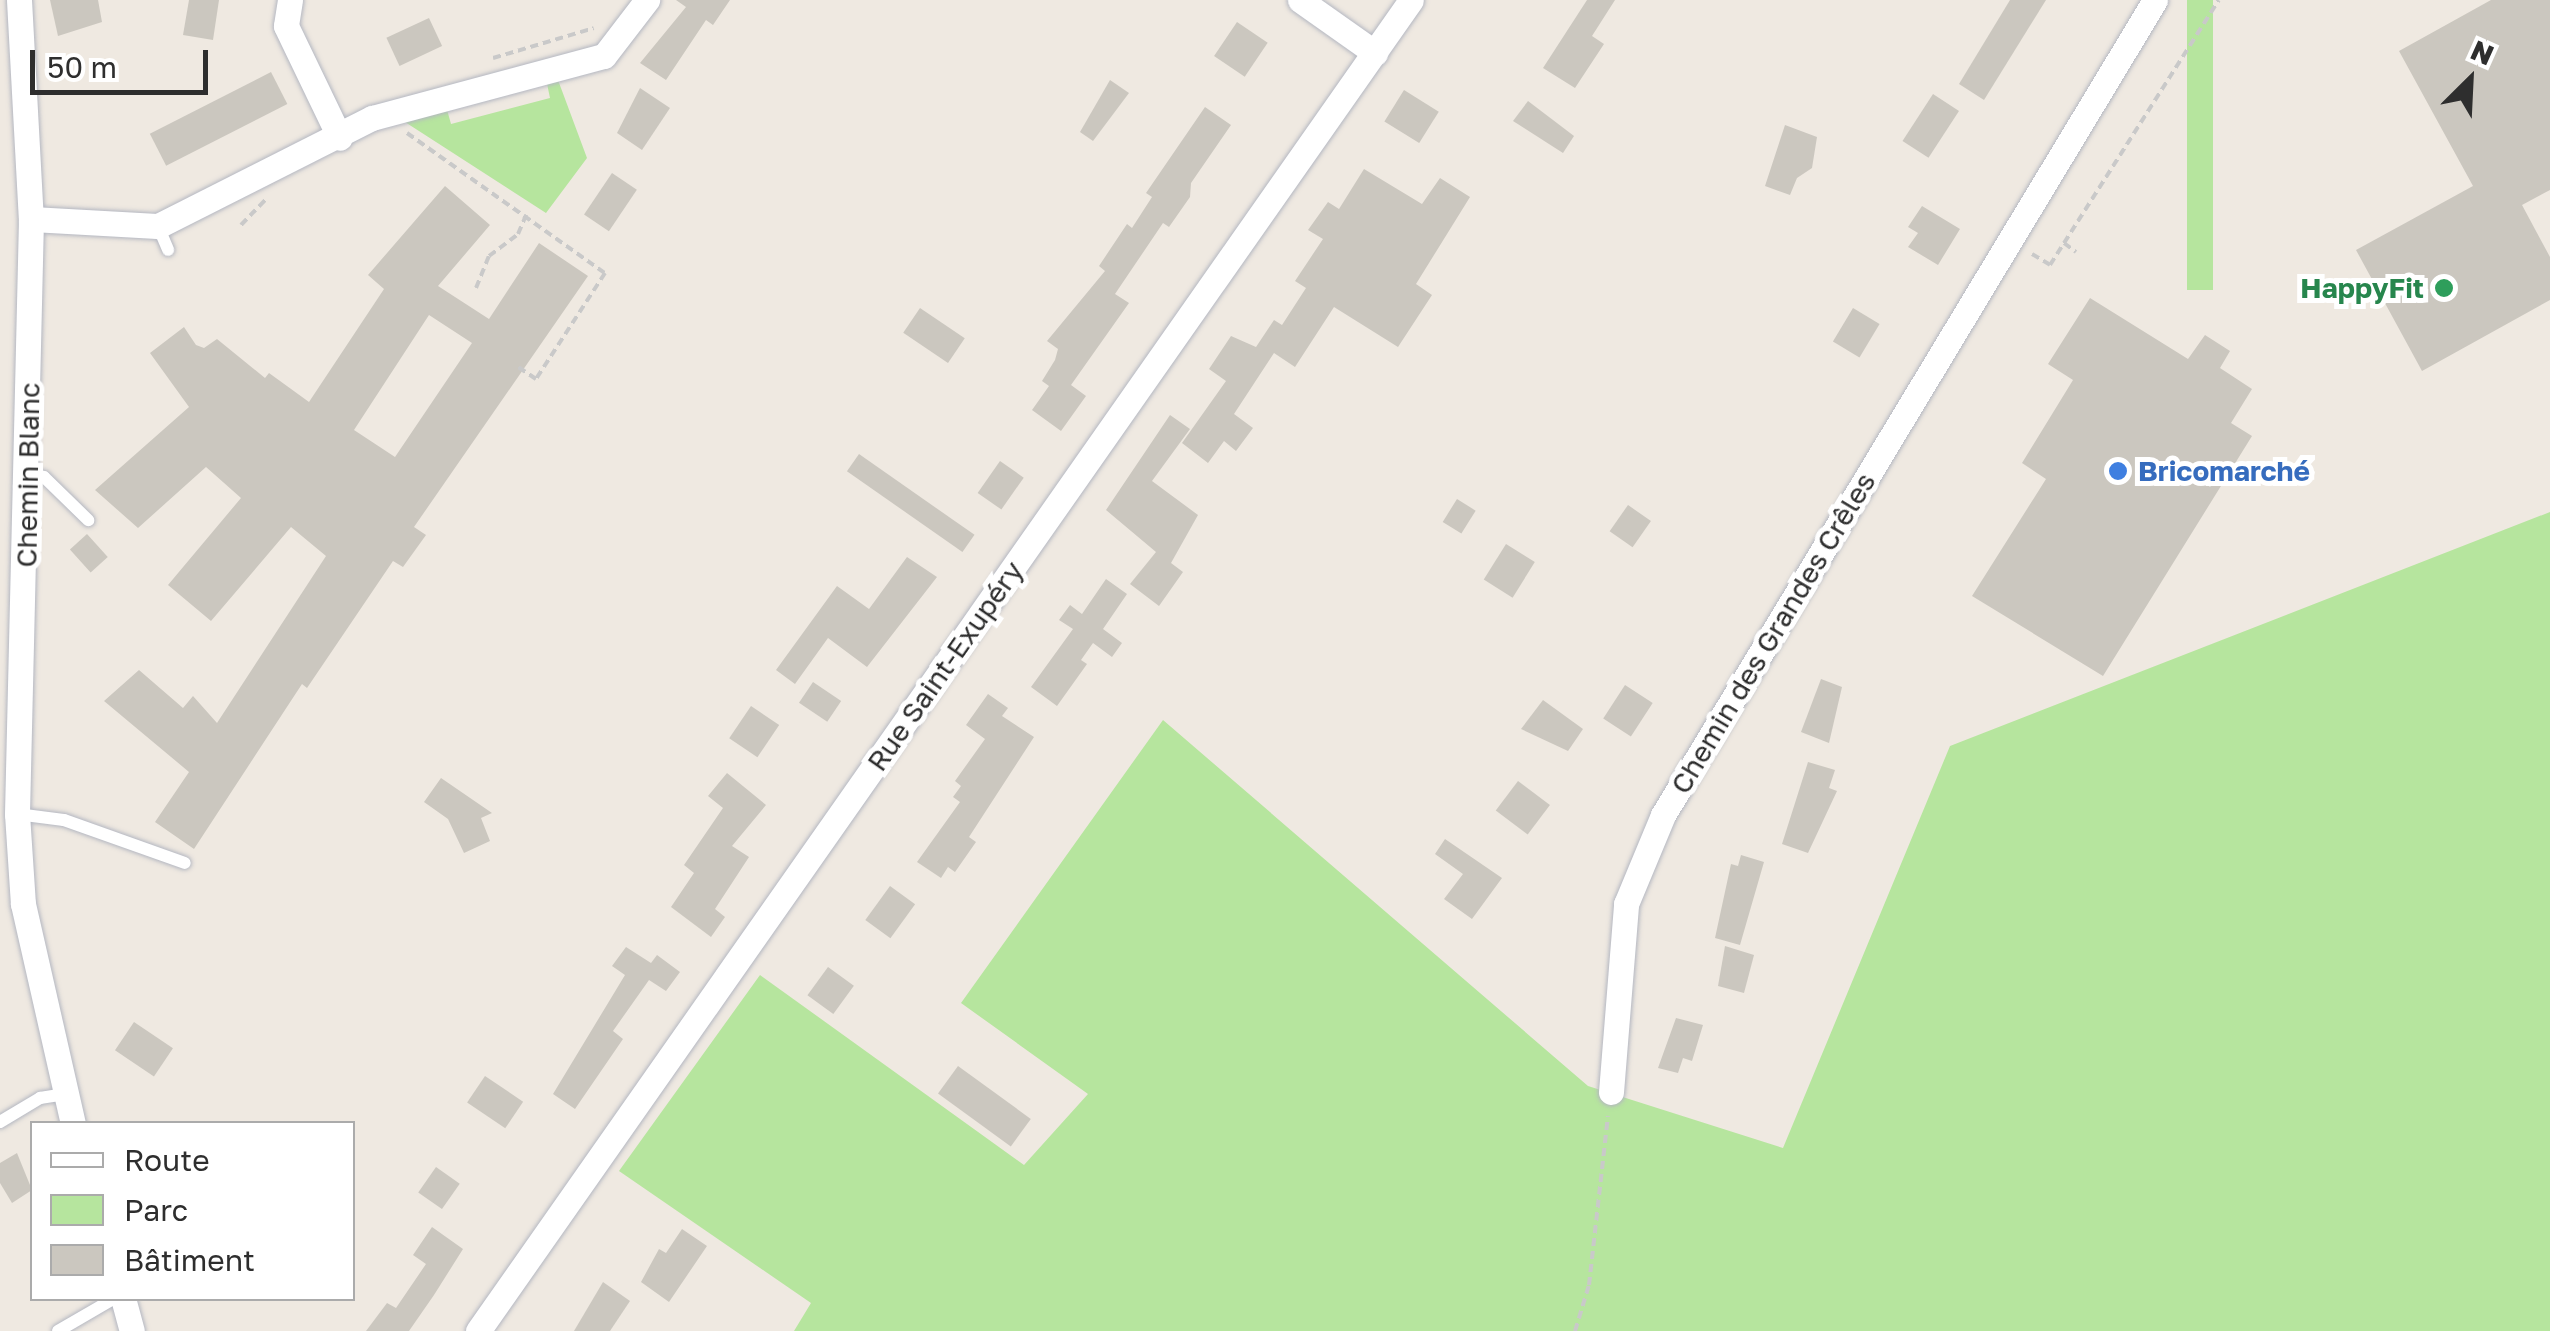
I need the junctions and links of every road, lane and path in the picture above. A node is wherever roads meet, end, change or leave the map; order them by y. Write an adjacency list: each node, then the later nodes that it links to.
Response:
1 (19, 0): 15 (street, Chemin Blanc)
2 (290, 0): 12 (street)
3 (647, 0): 12 (street)
4 (1300, 0): 9 (street)
5 (1411, 0): 9 (street, Rue Saint-Exupéry)
6 (2155, 0): 26 (street, Chemin des Grandes Crêles)
7 (2219, 0): 17 (path)
8 (598, 27): 10 (path)
9 (1375, 53): 34 (street, Rue Saint-Exupéry)
10 (489, 59)
11 (402, 130): 14 (path)
12 (340, 138): 15 (street)
13 (266, 199): 16 (path)
14 (526, 215): 20 (path); 21 (path)
15 (30, 219): 22 (street, Chemin Blanc)
16 (241, 226)
17 (2064, 243): 18 (path); 19 (path)
18 (2076, 252)
19 (2050, 265)
20 (476, 288)
21 (515, 365)
22 (30, 474): 23 (lane); 24 (street, Chemin Blanc)
23 (88, 520)
24 (17, 814): 25 (lane); 27 (street, Chemin Blanc)
25 (184, 863)
26 (1611, 1092): 35 (path)
27 (64, 1094): 28 (street, Chemin Blanc); 29 (lane)
28 (72, 1121)
29 (0, 1122)
30 (110, 1301): 32 (lane)
31 (123, 1301): 33 (street)
32 (58, 1331)
33 (132, 1331)
34 (478, 1331)
35 (1575, 1331)

